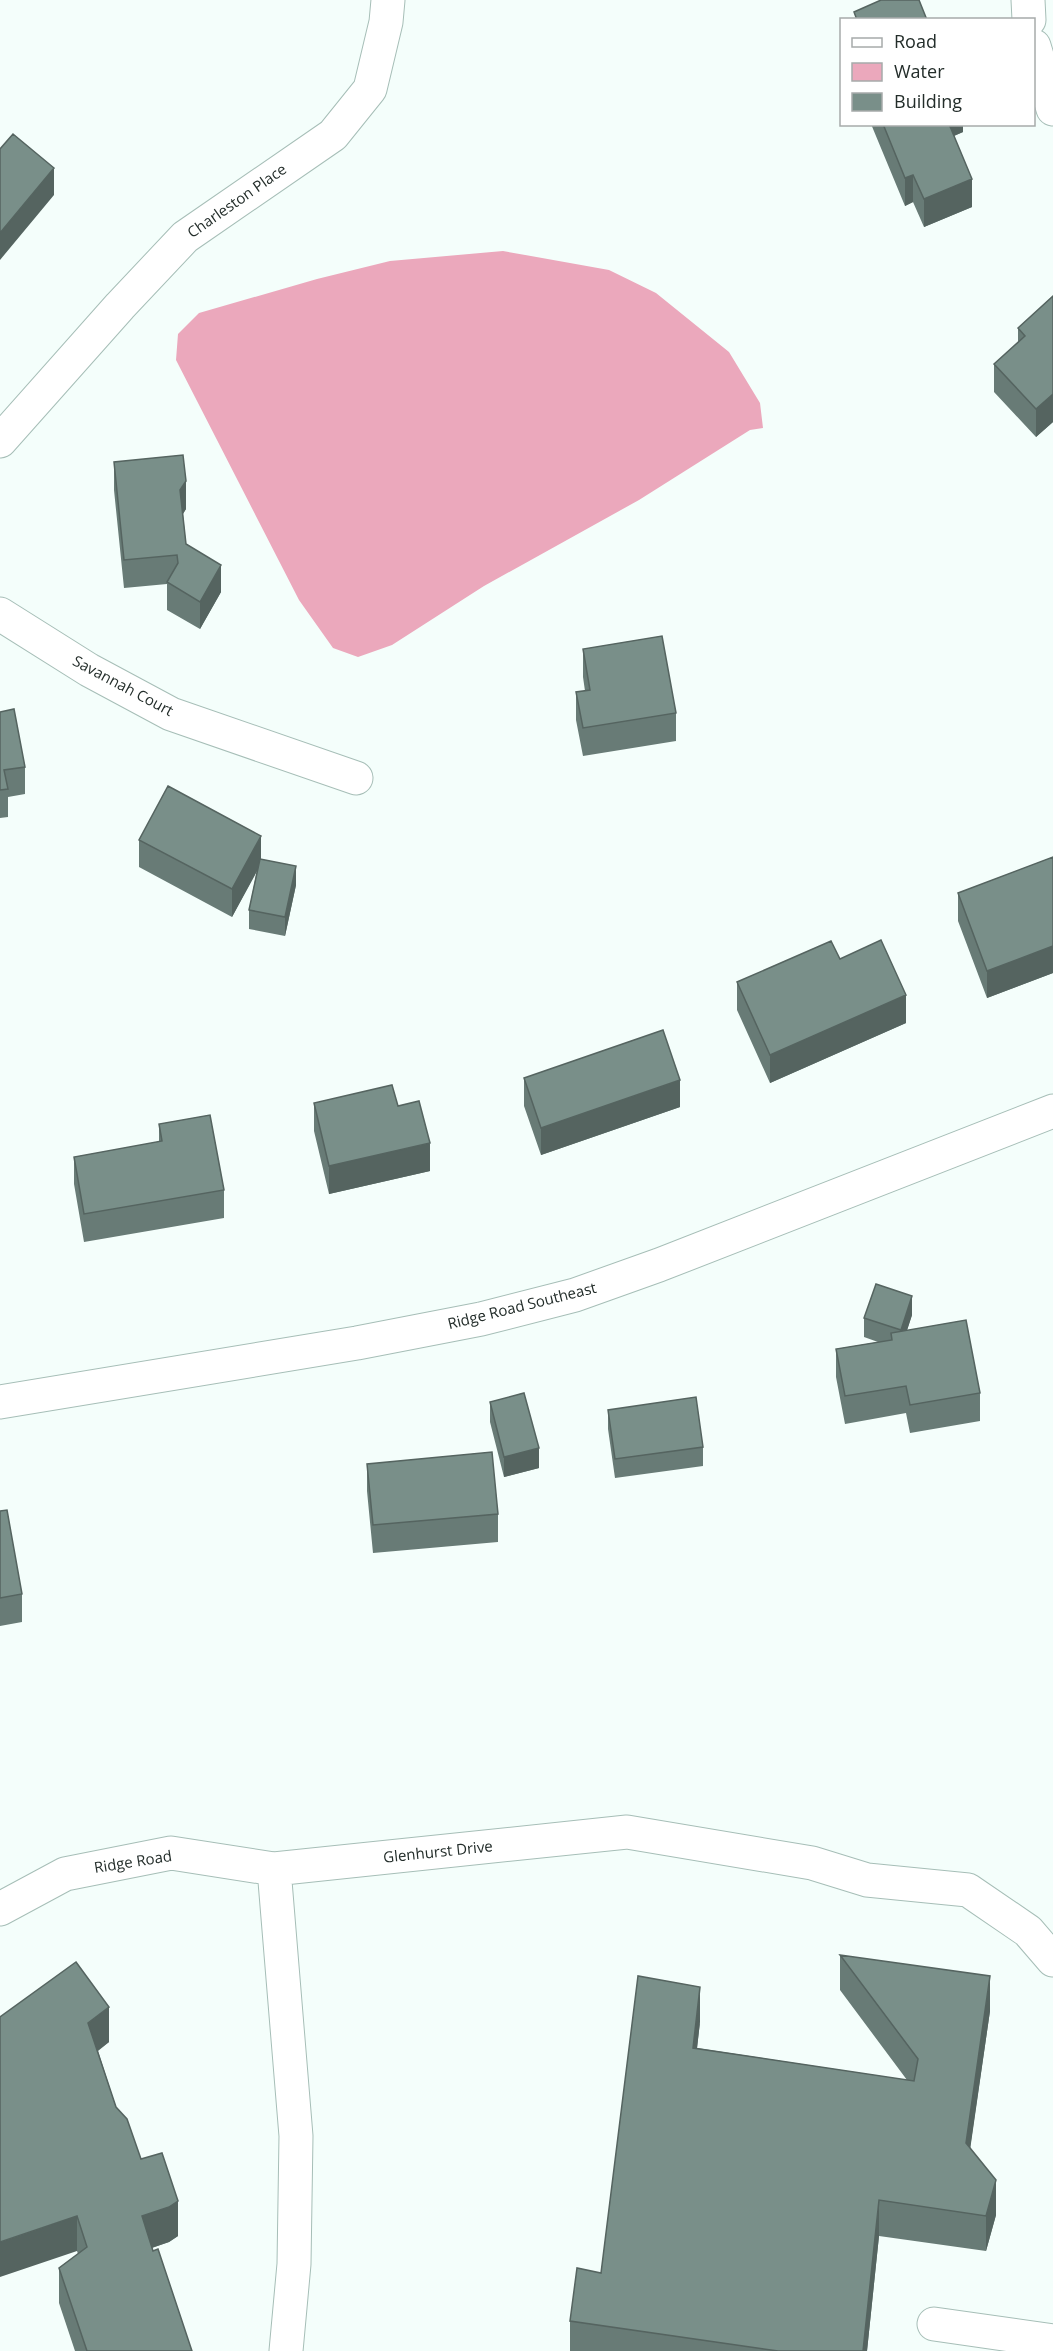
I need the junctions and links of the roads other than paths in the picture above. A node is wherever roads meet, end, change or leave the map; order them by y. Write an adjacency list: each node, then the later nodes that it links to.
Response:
1 (388, 0): 6 (street, Charleston Place)
2 (1028, 0): 3 (street)
3 (1029, 18)
4 (1035, 49): 5 (street)
5 (1053, 109)
6 (0, 441)
7 (0, 614): 8 (street, Savannah Court)
8 (356, 778)
9 (1053, 1111): 10 (street, Ridge Road Southeast)
10 (0, 1402)
11 (274, 1869): 12 (street, Ridge Road); 13 (street, Glenhurst Drive); 16 (street)
12 (0, 1909)
13 (1053, 1960)
14 (934, 2324): 15 (street)
15 (1053, 2342)
16 (286, 2351)

